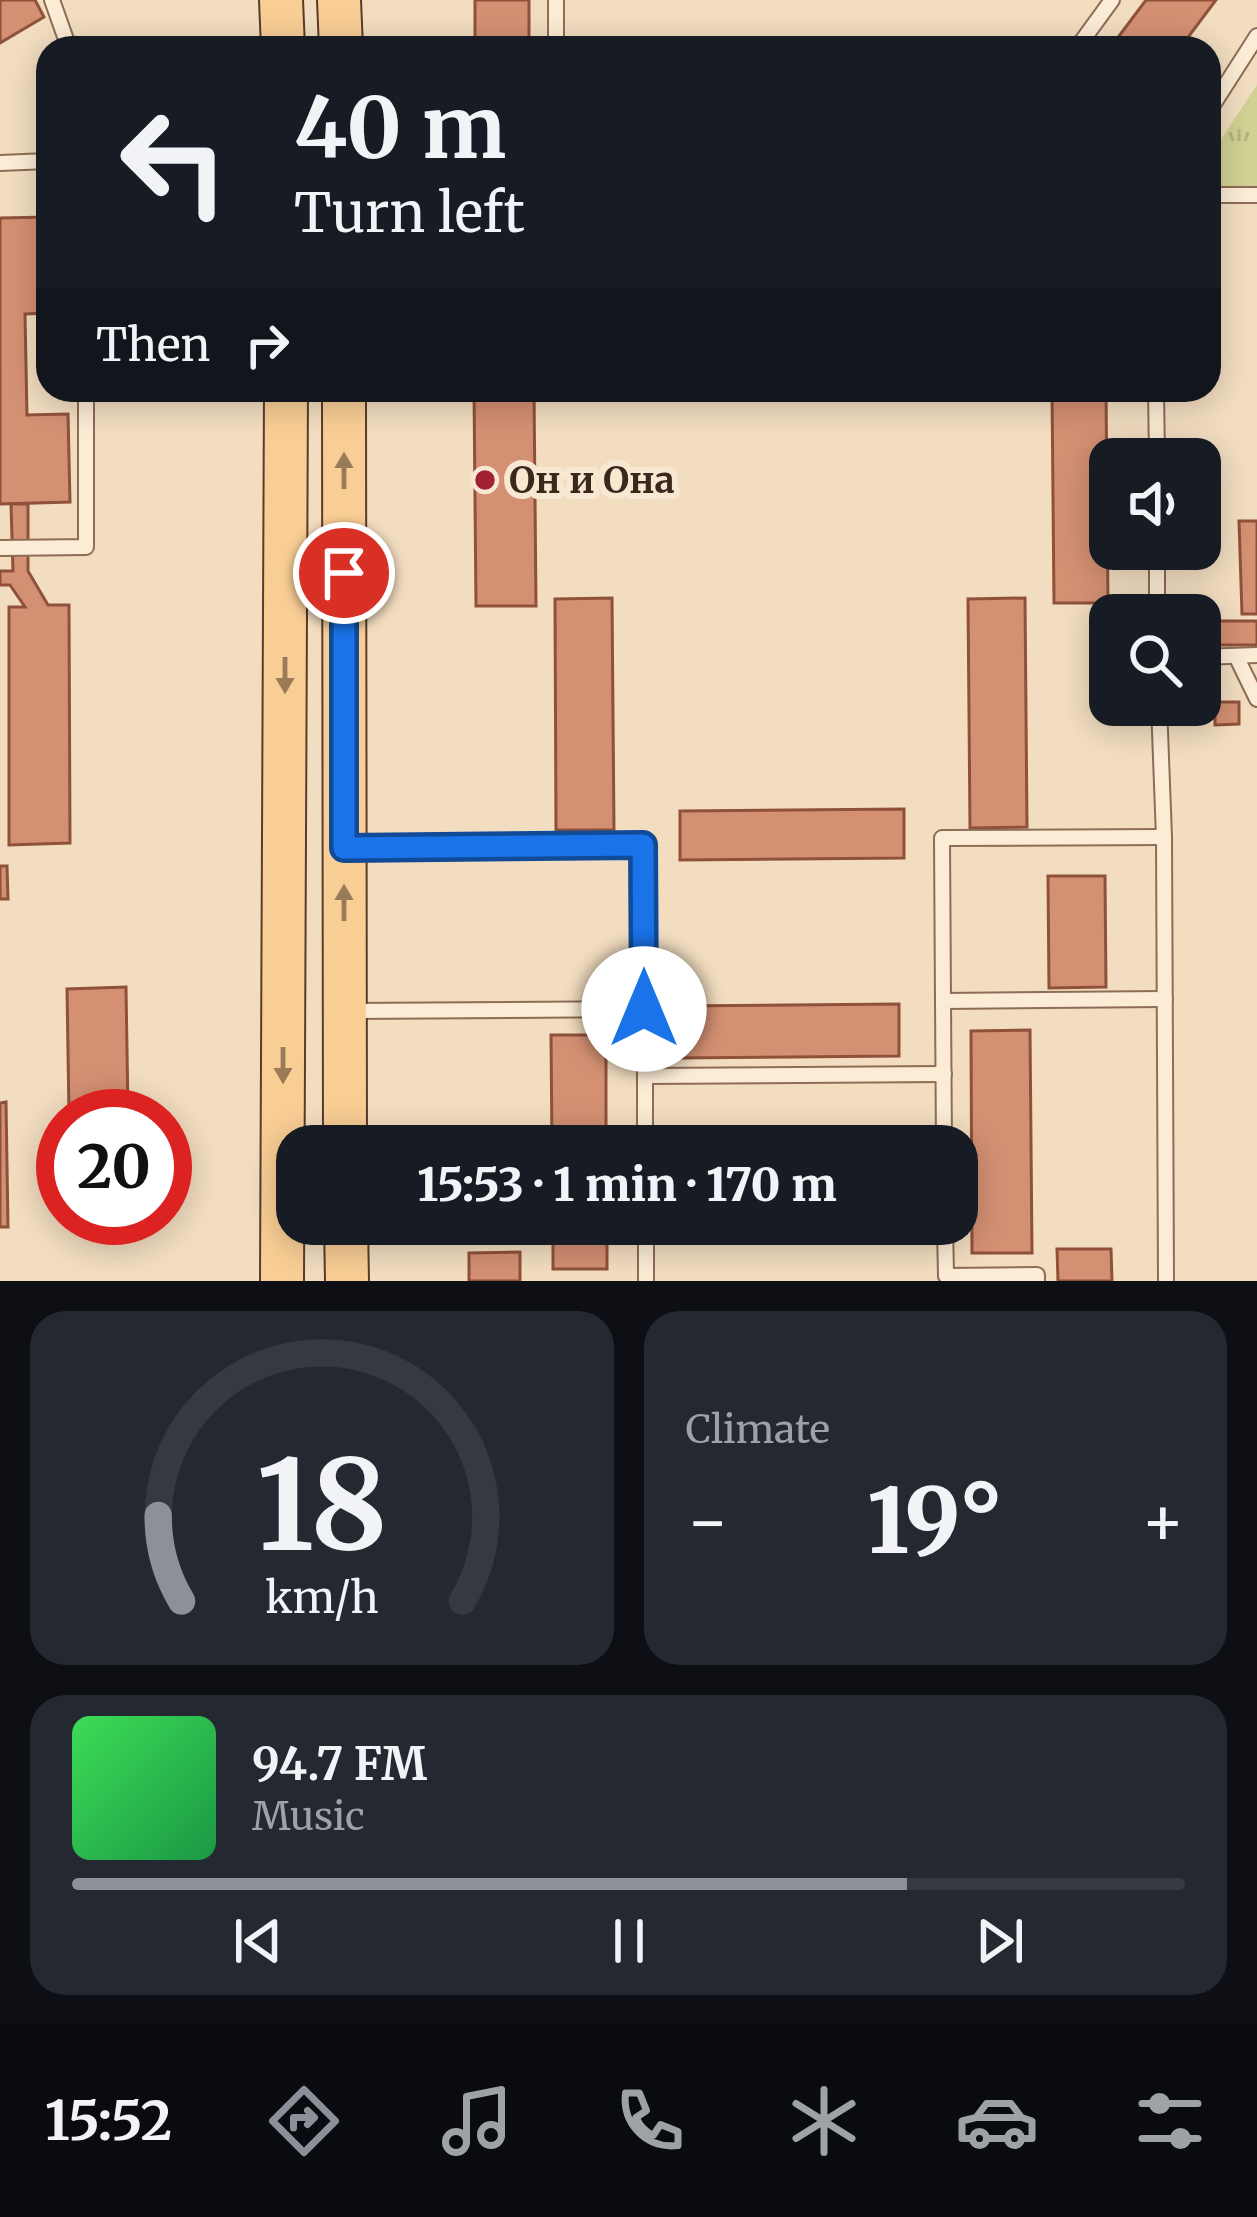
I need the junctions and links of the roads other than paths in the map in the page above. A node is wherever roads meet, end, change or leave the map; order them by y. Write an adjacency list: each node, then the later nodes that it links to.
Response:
1 (52, 0): 6 (lane)
2 (281, 0): 7 (main road)
3 (340, 0): 8 (main road)
4 (556, 0): 9 (lane)
5 (1112, 0): 10 (lane)
6 (65, 36)
7 (282, 36)
8 (341, 36)
9 (556, 36)
10 (1086, 36)
11 (1257, 36): 12 (lane)
12 (1221, 92)
13 (36, 162): 14 (lane)
14 (0, 164)
15 (1221, 195): 16 (lane)
16 (1257, 195)
17 (86, 402): 22 (lane)
18 (286, 402): 42 (main road, one-way to 42)
19 (344, 402): 29 (main road, one-way to 19)
20 (1156, 402): 21 (lane)
21 (1156, 438)
22 (0, 548)
23 (1257, 655): 25 (lane)
24 (1221, 656): 25 (lane)
25 (1236, 656): 26 (lane)
26 (1257, 698)
27 (1160, 726): 28 (lane)
28 (1164, 837): 30 (lane); 31 (lane)
29 (344, 848): 32 (lane); 33 (main road, one-way to 29)
30 (1165, 999): 31 (lane); 46 (lane)
31 (944, 1001): 34 (lane)
32 (644, 1009): 33 (lane); 35 (lane)
33 (344, 1011): 36 (main road)
34 (944, 1074): 35 (lane); 38 (lane)
35 (645, 1076): 37 (lane)
36 (345, 1125)
37 (645, 1125)
38 (944, 1125)
39 (346, 1245): 43 (main road)
40 (646, 1245): 44 (lane)
41 (945, 1245): 45 (lane)
42 (283, 1281)
43 (346, 1281)
44 (646, 1281)
45 (1037, 1281)
46 (1166, 1281)

